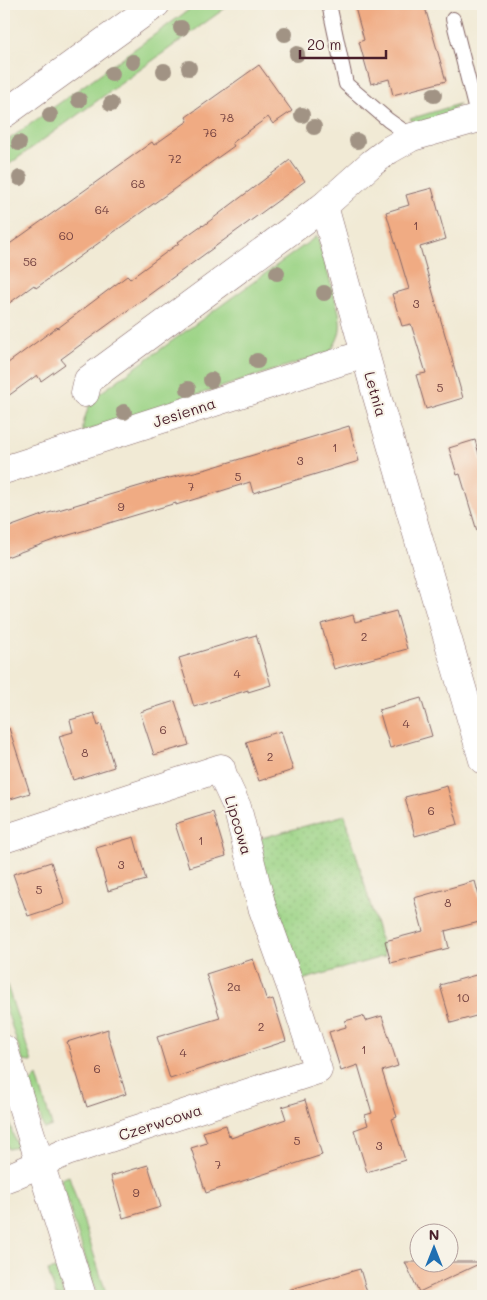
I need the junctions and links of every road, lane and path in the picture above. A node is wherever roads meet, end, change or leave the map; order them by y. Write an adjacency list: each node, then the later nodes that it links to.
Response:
1 (156, 4): 4 (street)
2 (329, 4): 6 (lane)
3 (453, 19): 5 (lane)
4 (4, 114)
5 (481, 118): 6 (street)
6 (412, 137): 7 (street)
7 (324, 206): 8 (street, Letnia); 9 (street)
8 (364, 354): 10 (street, Jesienna); 11 (street, Letnia)
9 (85, 393)
10 (4, 470)
11 (483, 760)
12 (4, 839): 14 (street, Lipcowa)
13 (4, 1049): 15 (street)
14 (318, 1070): 15 (street, Czerwcowa)
15 (40, 1164): 16 (street, Czerwcowa); 17 (street)
16 (4, 1179)
17 (82, 1296)

